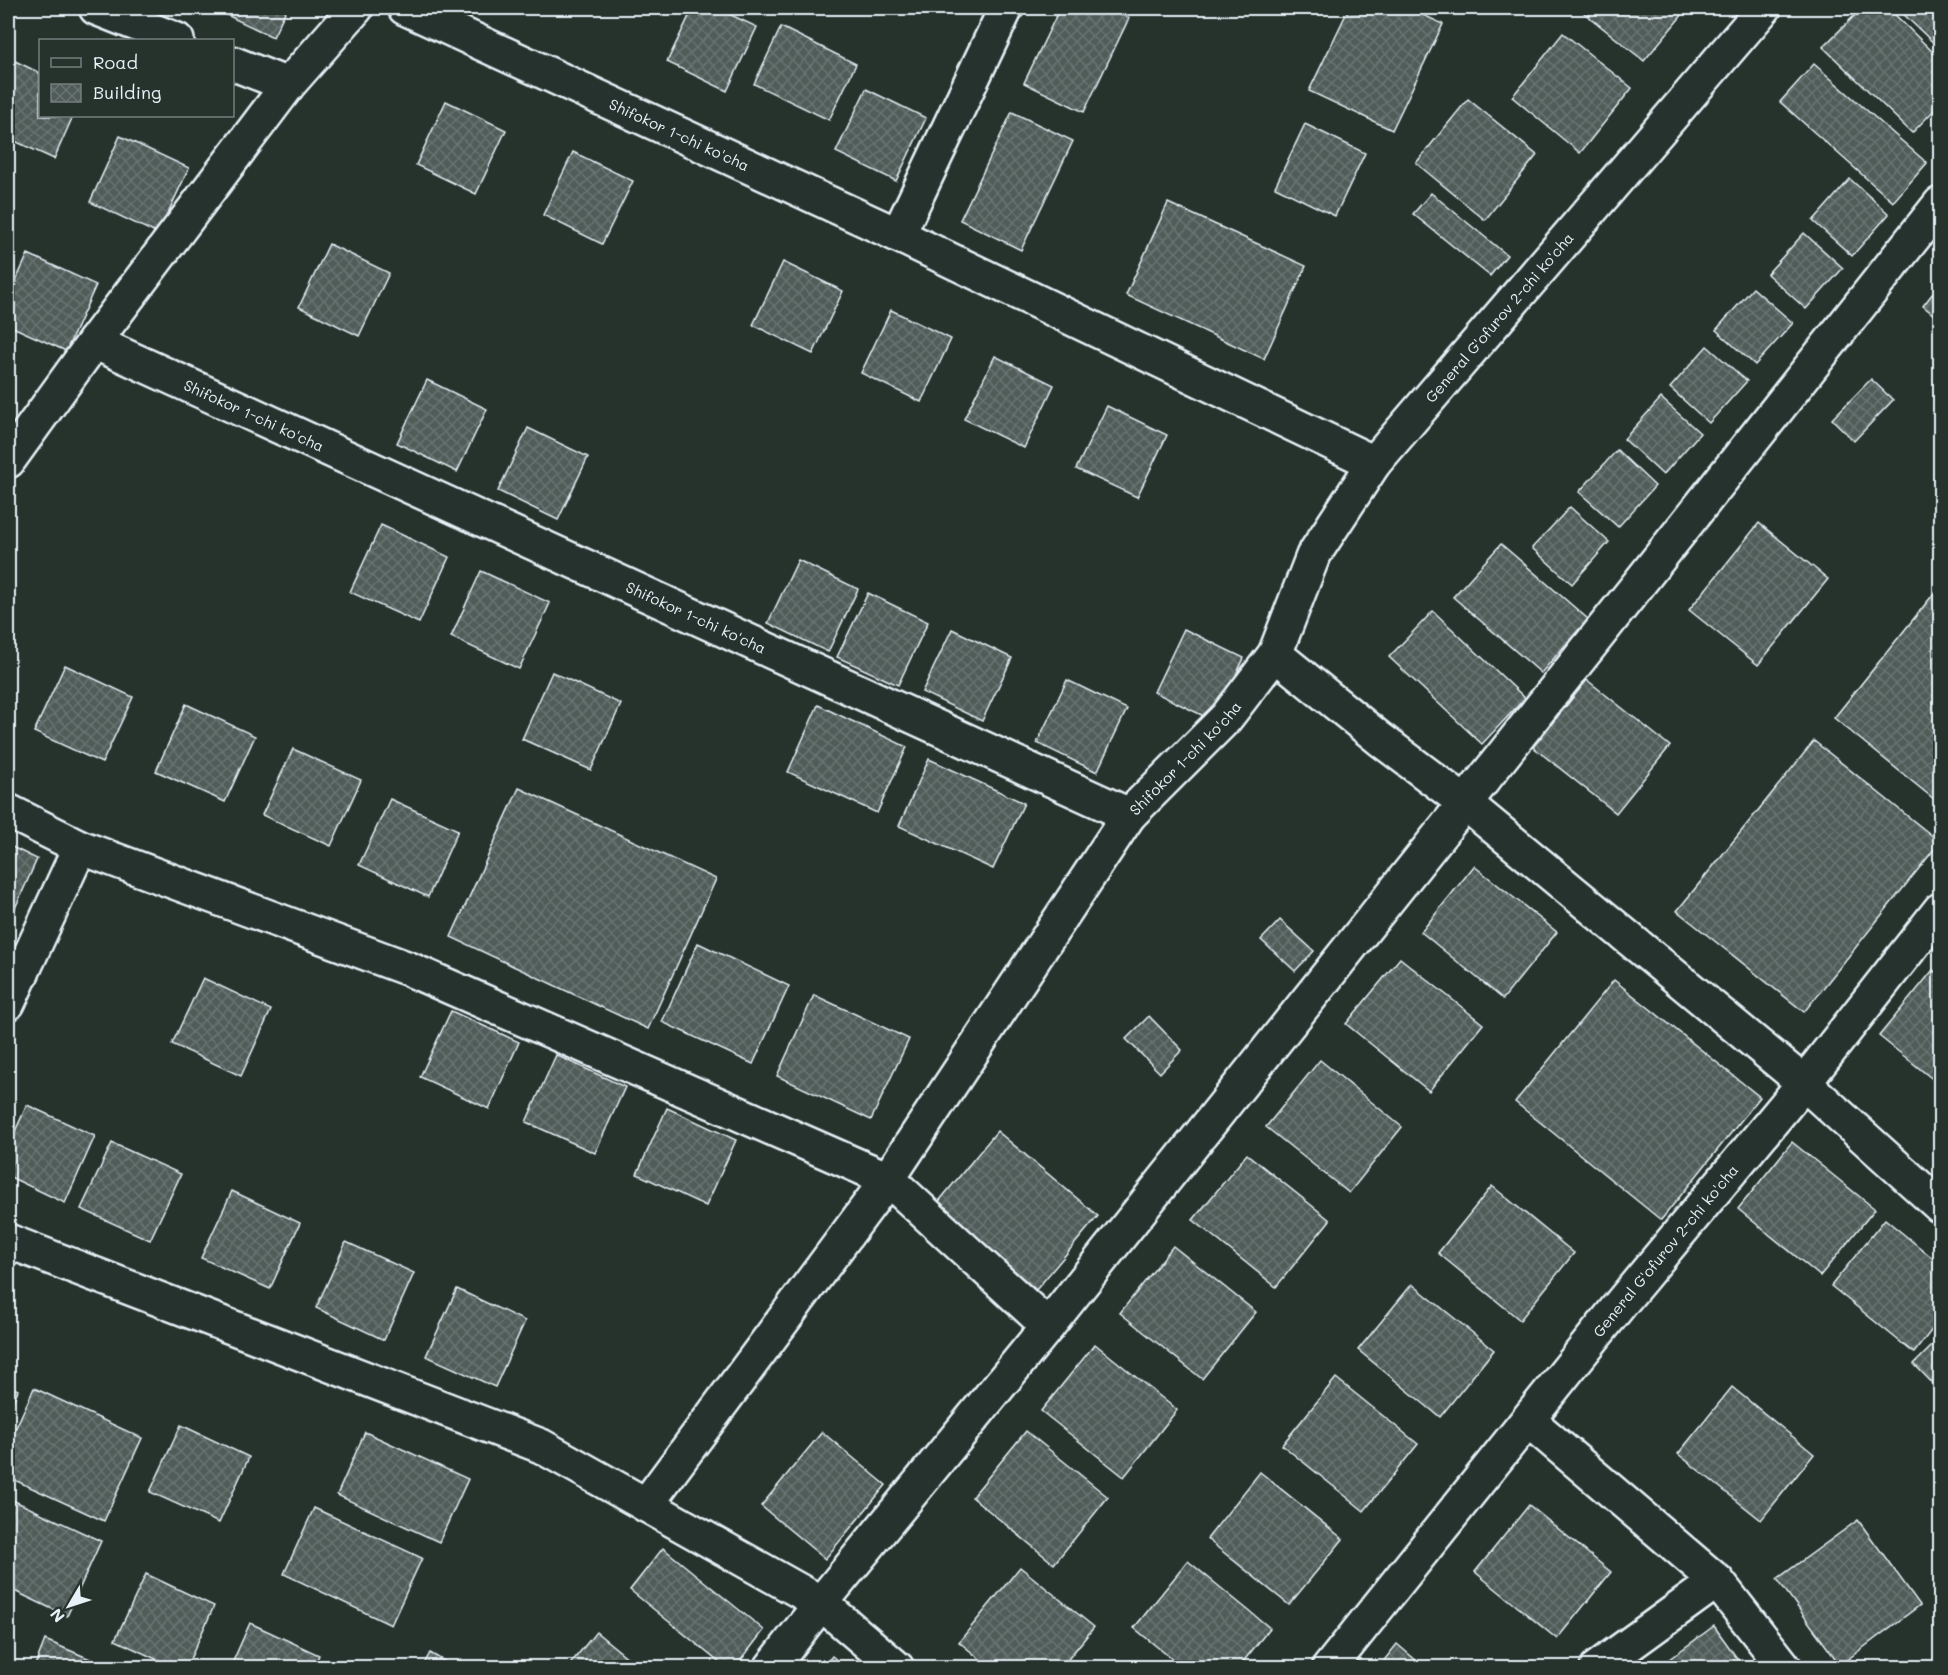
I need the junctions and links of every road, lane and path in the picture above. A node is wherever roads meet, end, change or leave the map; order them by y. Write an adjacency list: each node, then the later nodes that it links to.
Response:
1 (96, 8): 6 (street)
2 (356, 8): 8 (street)
3 (405, 8): 10 (street, Shifokor 1-chi ko'cha)
4 (1006, 8): 10 (street)
5 (1764, 8): 13 (street, General G'ofurov 2-chi ko'cha)
6 (174, 39)
7 (234, 64): 8 (street)
8 (288, 85): 11 (street)
9 (1941, 204): 15 (street)
10 (898, 235): 13 (street, Shifokor 1-chi ko'cha)
11 (94, 342): 12 (street); 17 (street, Shifokor 1-chi ko'cha)
12 (9, 458)
13 (1374, 463): 14 (street, General G'ofurov 2-chi ko'cha)
14 (1275, 654): 15 (street); 17 (street, Shifokor 1-chi ko'cha)
15 (1465, 803): 21 (street); 25 (street)
16 (8, 811): 18 (street)
17 (1129, 815): 22 (street)
18 (80, 847): 20 (street); 22 (street)
19 (1941, 910): 21 (street, General G'ofurov 2-chi ko'cha)
20 (8, 1003)
21 (1804, 1083): 23 (street); 26 (street, General G'ofurov 2-chi ko'cha)
22 (888, 1179): 25 (street); 27 (street)
23 (1941, 1206)
24 (8, 1241): 27 (street)
25 (1048, 1326): 29 (street)
26 (1528, 1420): 28 (street); 32 (street, General G'ofurov 2-chi ko'cha)
27 (646, 1505): 29 (street)
28 (1717, 1581): 33 (street); 34 (street)
29 (820, 1603): 30 (street); 31 (street)
30 (771, 1668)
31 (897, 1668)
32 (1329, 1668)
33 (1597, 1668)
34 (1785, 1668)

